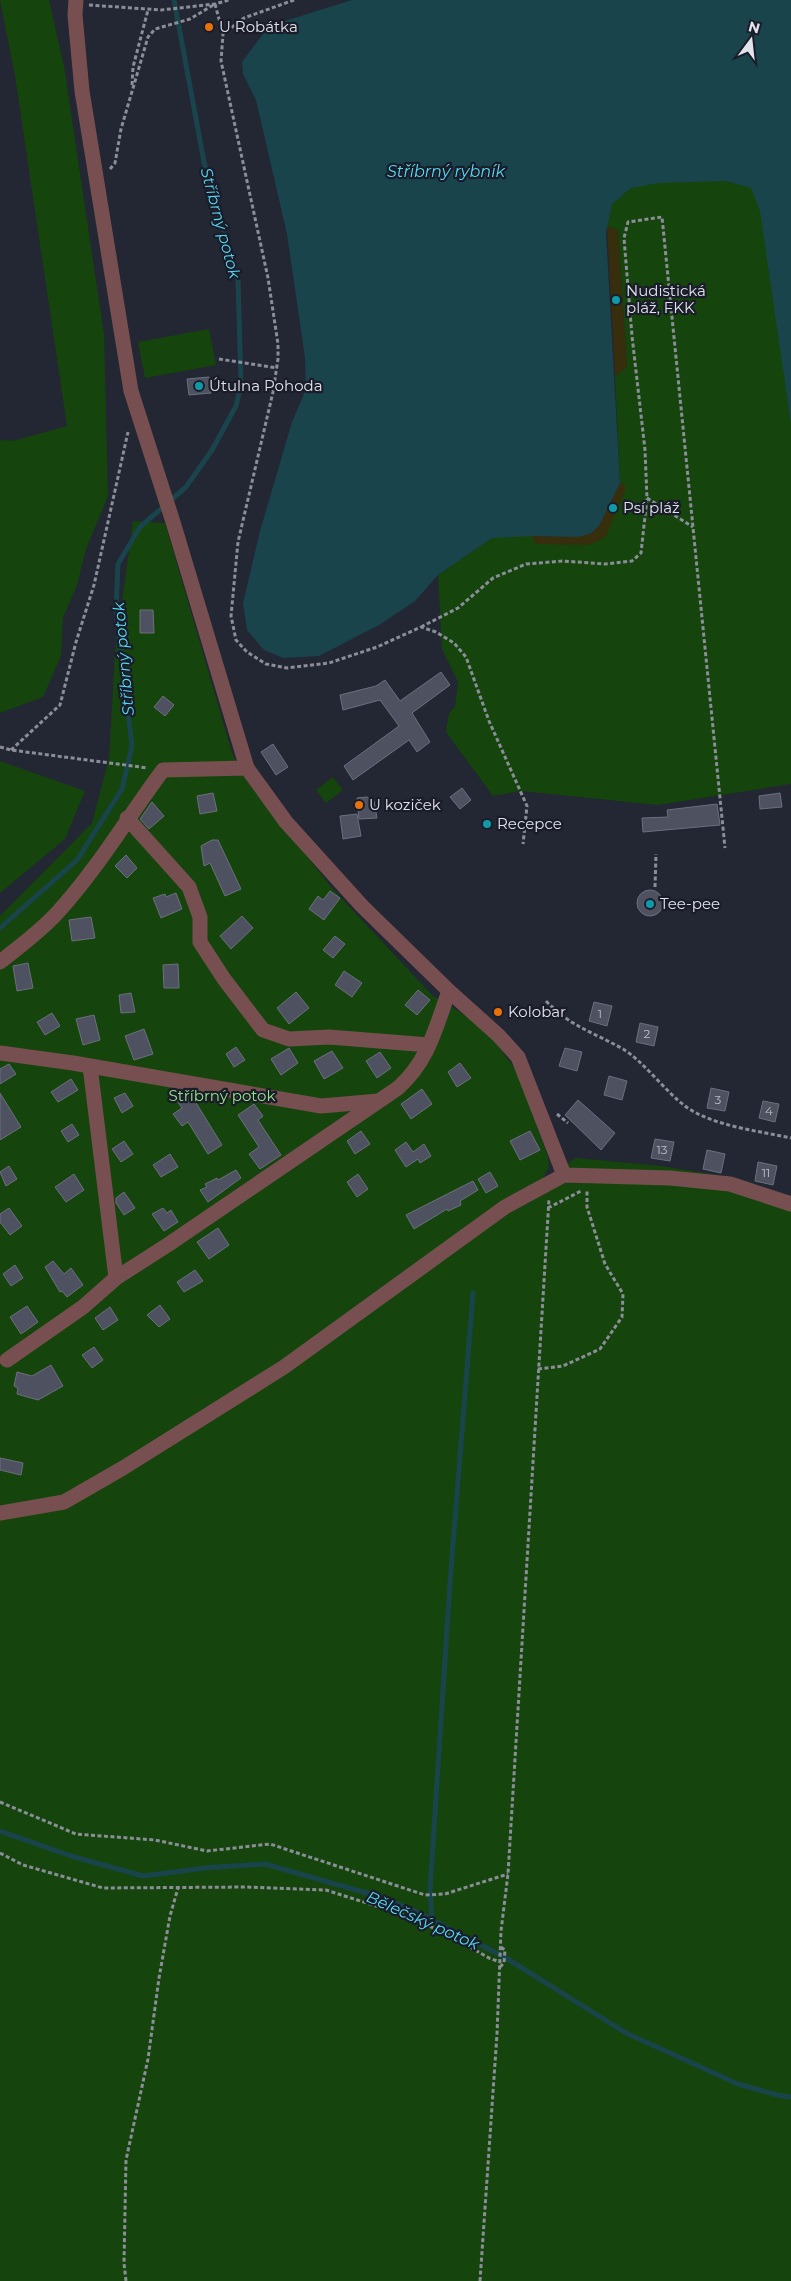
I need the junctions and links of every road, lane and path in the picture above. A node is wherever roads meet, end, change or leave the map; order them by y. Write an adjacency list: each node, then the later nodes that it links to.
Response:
1 (229, 0): 4 (path)
2 (294, 0): 6 (path)
3 (79, 1): 5 (path); 18 (lane)
4 (215, 4): 5 (path); 6 (path); 7 (path)
5 (148, 10): 7 (path)
6 (223, 34): 10 (path)
7 (132, 90): 8 (path)
8 (115, 163)
9 (221, 359): 10 (path)
10 (277, 368): 14 (path)
11 (128, 425): 16 (path)
12 (647, 498): 13 (path); 13 (path); 14 (path)
13 (693, 528): 21 (path)
14 (421, 627): 20 (path)
15 (0, 746): 16 (path)
16 (10, 750): 17 (path)
17 (141, 767)
18 (247, 768): 19 (lane); 25 (lane)
19 (127, 818): 24 (lane); 27 (lane)
20 (523, 844)
21 (725, 848)
22 (656, 854): 23 (path)
23 (656, 887)
24 (0, 962)
25 (449, 991): 27 (lane); 32 (lane)
26 (546, 1001): 31 (path)
27 (429, 1045): 30 (lane)
28 (0, 1053): 29 (lane)
29 (90, 1066): 30 (lane); 36 (lane)
30 (380, 1101): 36 (lane)
31 (791, 1138)
32 (564, 1175): 33 (lane); 34 (lane)
33 (549, 1184): 35 (path); 39 (lane)
34 (791, 1204)
35 (548, 1208): 38 (path); 38 (path)
36 (116, 1278): 37 (lane)
37 (7, 1360)
38 (538, 1369): 42 (path)
39 (0, 1513)
40 (0, 1802): 42 (path)
41 (0, 1853): 43 (path)
42 (508, 1874): 44 (path)
43 (178, 1888): 44 (path); 45 (path)
44 (502, 1961): 46 (path)
45 (126, 2281)
46 (480, 2281)

